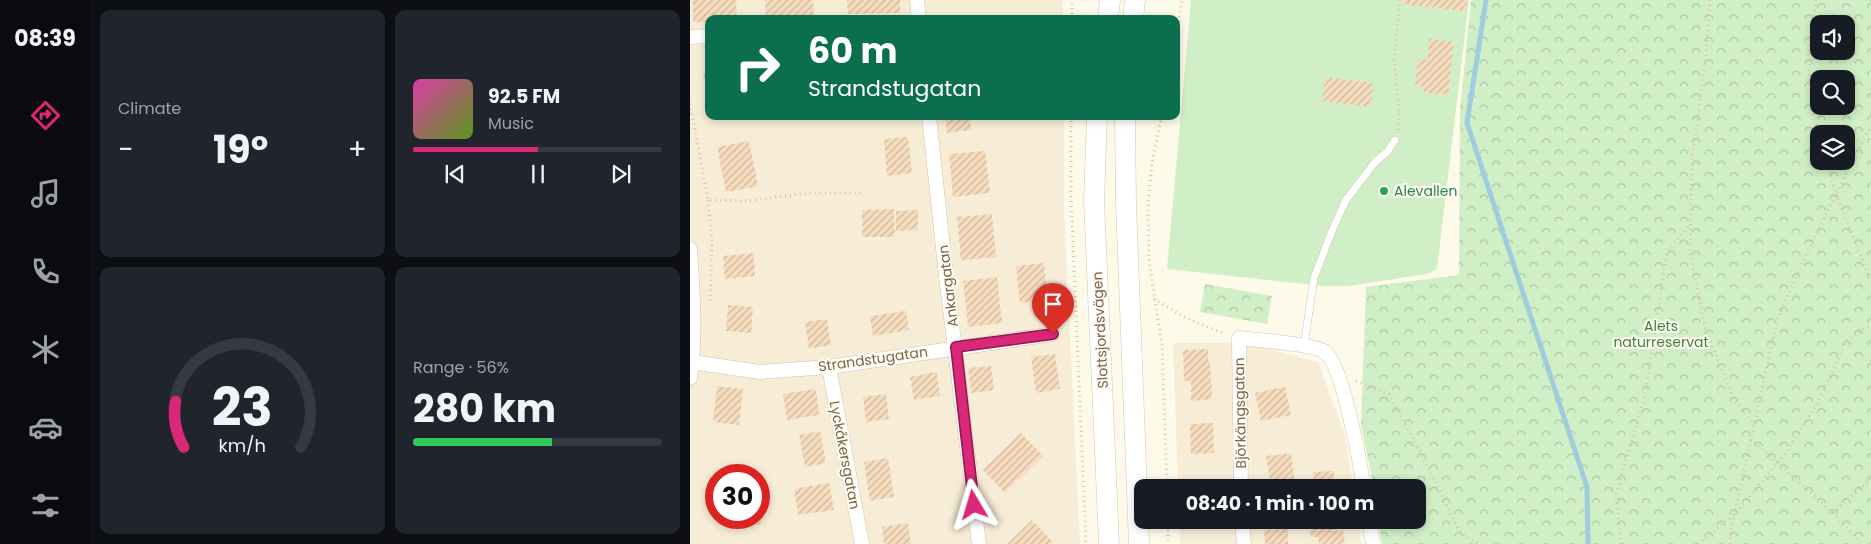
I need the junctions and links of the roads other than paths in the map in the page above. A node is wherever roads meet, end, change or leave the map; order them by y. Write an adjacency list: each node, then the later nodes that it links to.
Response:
1 (917, 0): 4 (street)
2 (1110, 0): 5 (main road)
3 (1135, 0): 6 (main road)
4 (919, 15)
5 (1108, 15)
6 (1133, 15)
7 (705, 36): 8 (street)
8 (690, 37)
9 (929, 120): 16 (street, Ankargatan)
10 (1097, 120): 26 (main road, Slottsjordsvägen)
11 (1125, 120): 27 (main road, Slottsjordsvägen)
12 (1395, 140): 15 (lane)
13 (690, 249): 17 (street)
14 (1053, 334): 16 (street, Strandstugatan)
15 (1304, 346): 20 (street, Björkängsgatan); 21 (street)
16 (956, 347): 18 (street, Strandstugatan); 25 (street, Ankargatan)
17 (692, 362): 18 (street, Strandstugatan); 19 (street)
18 (829, 367): 24 (street, Lyckåkersgatan)
19 (690, 378)
20 (1241, 479)
21 (1362, 479)
22 (1243, 529): 28 (street)
23 (1370, 529): 29 (street)
24 (862, 544)
25 (979, 544)
26 (1110, 544)
27 (1139, 544)
28 (1244, 544)
29 (1373, 544)

